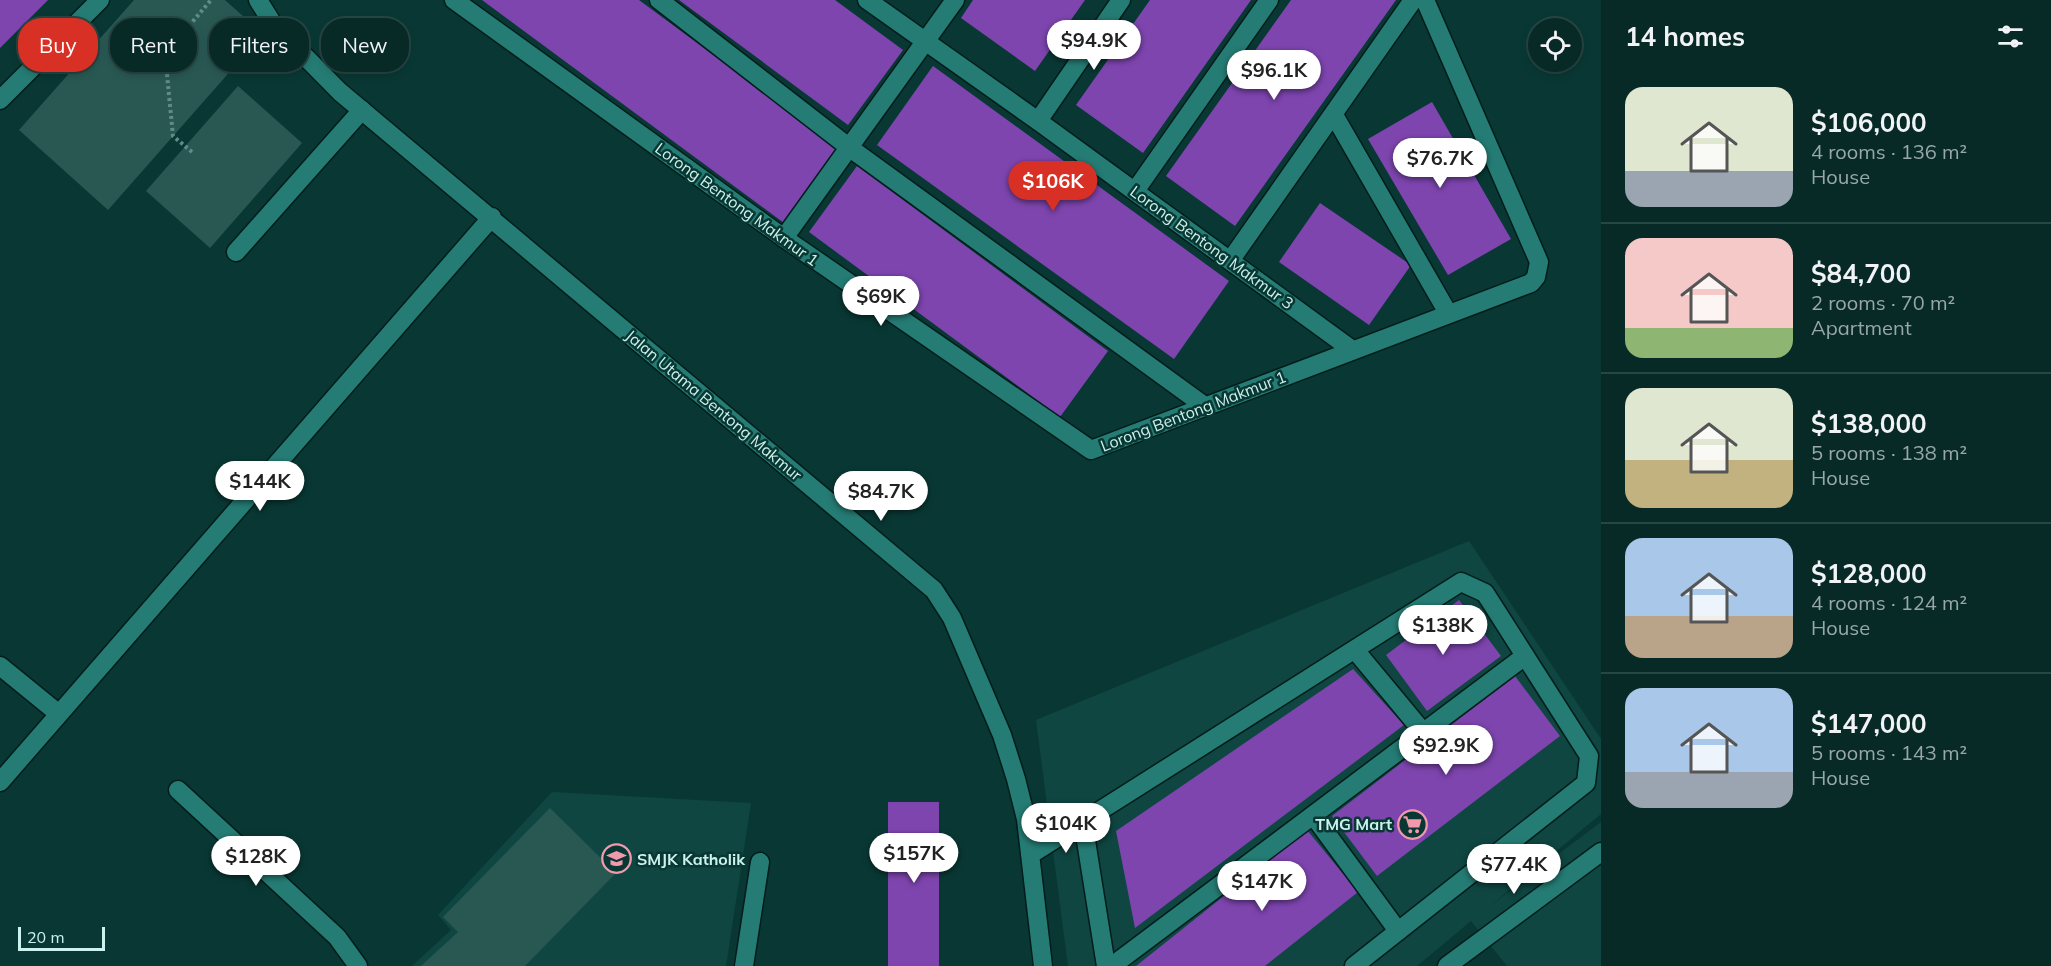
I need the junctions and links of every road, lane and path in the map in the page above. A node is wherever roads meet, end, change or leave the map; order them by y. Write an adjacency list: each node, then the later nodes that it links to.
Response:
1 (100, 0): 13 (street)
2 (211, 0): 18 (path)
3 (258, 0): 14 (street, Jalan Utama Bentong Makmur)
4 (659, 0): 17 (street)
5 (867, 0): 12 (street, Lorong Bentong Makmur 3)
6 (955, 0): 12 (street)
7 (1121, 0): 16 (street)
8 (1269, 0): 19 (street)
9 (1413, 0): 15 (street)
10 (1425, 0): 24 (street, Lorong Bentong Makmur 1)
11 (458, 1): 21 (street, Lorong Bentong Makmur 1)
12 (926, 42): 16 (street, Lorong Bentong Makmur 3); 17 (street)
13 (0, 100)
14 (362, 110): 20 (street, Jalan Utama Bentong Makmur); 22 (street)
15 (1334, 115): 23 (street); 24 (street)
16 (1038, 121): 19 (street, Lorong Bentong Makmur 3)
17 (850, 148): 21 (street); 26 (street)
18 (192, 152)
19 (1135, 191): 23 (street, Lorong Bentong Makmur 3)
20 (492, 217): 30 (street); 37 (street, Jalan Utama Bentong Makmur)
21 (784, 238): 26 (street, Lorong Bentong Makmur 1)
22 (236, 252)
23 (1230, 261): 25 (street, Lorong Bentong Makmur 3)
24 (1448, 313): 25 (street, Lorong Bentong Makmur 1)
25 (1351, 349): 26 (street, Lorong Bentong Makmur 1)
26 (1206, 406)
27 (1355, 650): 28 (street); 31 (street); 35 (street)
28 (1524, 656): 31 (street); 39 (street)
29 (0, 666): 30 (street)
30 (59, 714): 32 (street)
31 (1423, 732): 34 (street)
32 (0, 782)
33 (178, 790): 40 (street)
34 (1313, 815): 39 (street); 44 (street)
35 (1083, 822): 37 (street); 43 (street)
36 (1601, 852): 46 (street)
37 (1030, 855): 42 (street, Jalan Utama Bentong Makmur)
38 (760, 862): 41 (street)
39 (1398, 931): 45 (street)
40 (358, 966)
41 (744, 966)
42 (1043, 966)
43 (1106, 966)
44 (1112, 966)
45 (1354, 966)
46 (1448, 966)

